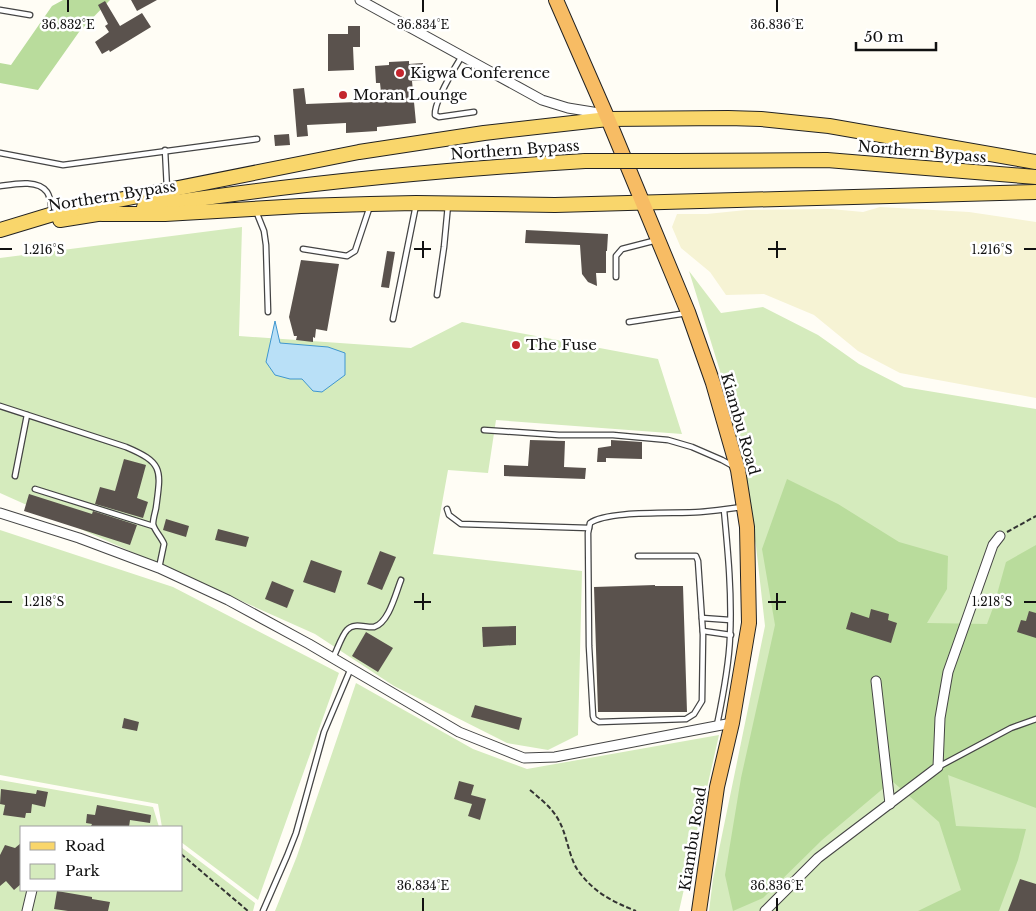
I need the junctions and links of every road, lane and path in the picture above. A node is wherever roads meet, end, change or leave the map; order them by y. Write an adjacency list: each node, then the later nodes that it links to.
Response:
1 (360, 0): 5 (street)
2 (556, 0): 7 (highway, Kiambu Road)
3 (0, 10): 4 (lane)
4 (30, 15)
5 (462, 56): 6 (lane); 7 (street)
6 (474, 112)
7 (606, 116): 11 (main road); 14 (main road); 16 (highway, Kiambu Road)
8 (257, 138): 9 (lane)
9 (165, 150): 10 (lane); 14 (lane)
10 (0, 153)
11 (1036, 162)
12 (1036, 177): 22 (main road, Northern Bypass, bridge)
13 (0, 186): 21 (lane)
14 (167, 189): 21 (main road)
15 (1036, 192): 16 (main road)
16 (642, 202): 19 (main road); 24 (highway, Kiambu Road)
17 (416, 203): 18 (main road); 19 (main road); 30 (lane)
18 (370, 204): 20 (main road); 25 (lane)
19 (448, 204): 27 (lane)
20 (255, 209): 22 (main road); 28 (lane)
21 (53, 214): 23 (main road)
22 (102, 214): 23 (main road, Northern Bypass)
23 (0, 230)
24 (658, 240): 26 (lane); 29 (highway, Kiambu Road)
25 (303, 249)
26 (616, 278)
27 (436, 295)
28 (268, 312)
29 (688, 312): 31 (lane); 35 (highway, Kiambu Road)
30 (393, 319)
31 (629, 322)
32 (0, 406): 33 (lane)
33 (27, 415): 36 (lane); 43 (lane)
34 (484, 430): 35 (lane)
35 (738, 470): 38 (highway, Kiambu Road)
36 (15, 476)
37 (35, 489): 43 (lane)
38 (744, 507): 40 (lane); 57 (highway, Kiambu Road)
39 (447, 509): 44 (lane)
40 (724, 510): 44 (lane); 50 (lane)
41 (0, 513): 47 (street)
42 (1036, 516): 45 (path)
43 (153, 526): 47 (lane)
44 (589, 528): 51 (lane)
45 (1000, 536): 59 (street)
46 (638, 556): 49 (lane)
47 (159, 568): 53 (street)
48 (401, 580): 53 (lane)
49 (702, 618): 50 (lane); 51 (lane)
50 (730, 620): 52 (lane)
51 (703, 631): 52 (lane)
52 (731, 635): 58 (lane)
53 (333, 658): 54 (street)
54 (351, 668): 58 (street); 66 (lane)
55 (876, 681): 61 (street)
56 (1036, 719): 59 (lane)
57 (732, 723): 58 (street); 68 (highway, Kiambu Road)
58 (717, 725)
59 (938, 768): 61 (street)
60 (530, 790): 67 (path)
61 (890, 804): 69 (street)
62 (182, 855): 65 (path)
63 (32, 891): 64 (street)
64 (27, 911)
65 (248, 911)
66 (263, 911)
67 (636, 911)
68 (699, 911)
69 (765, 911)

